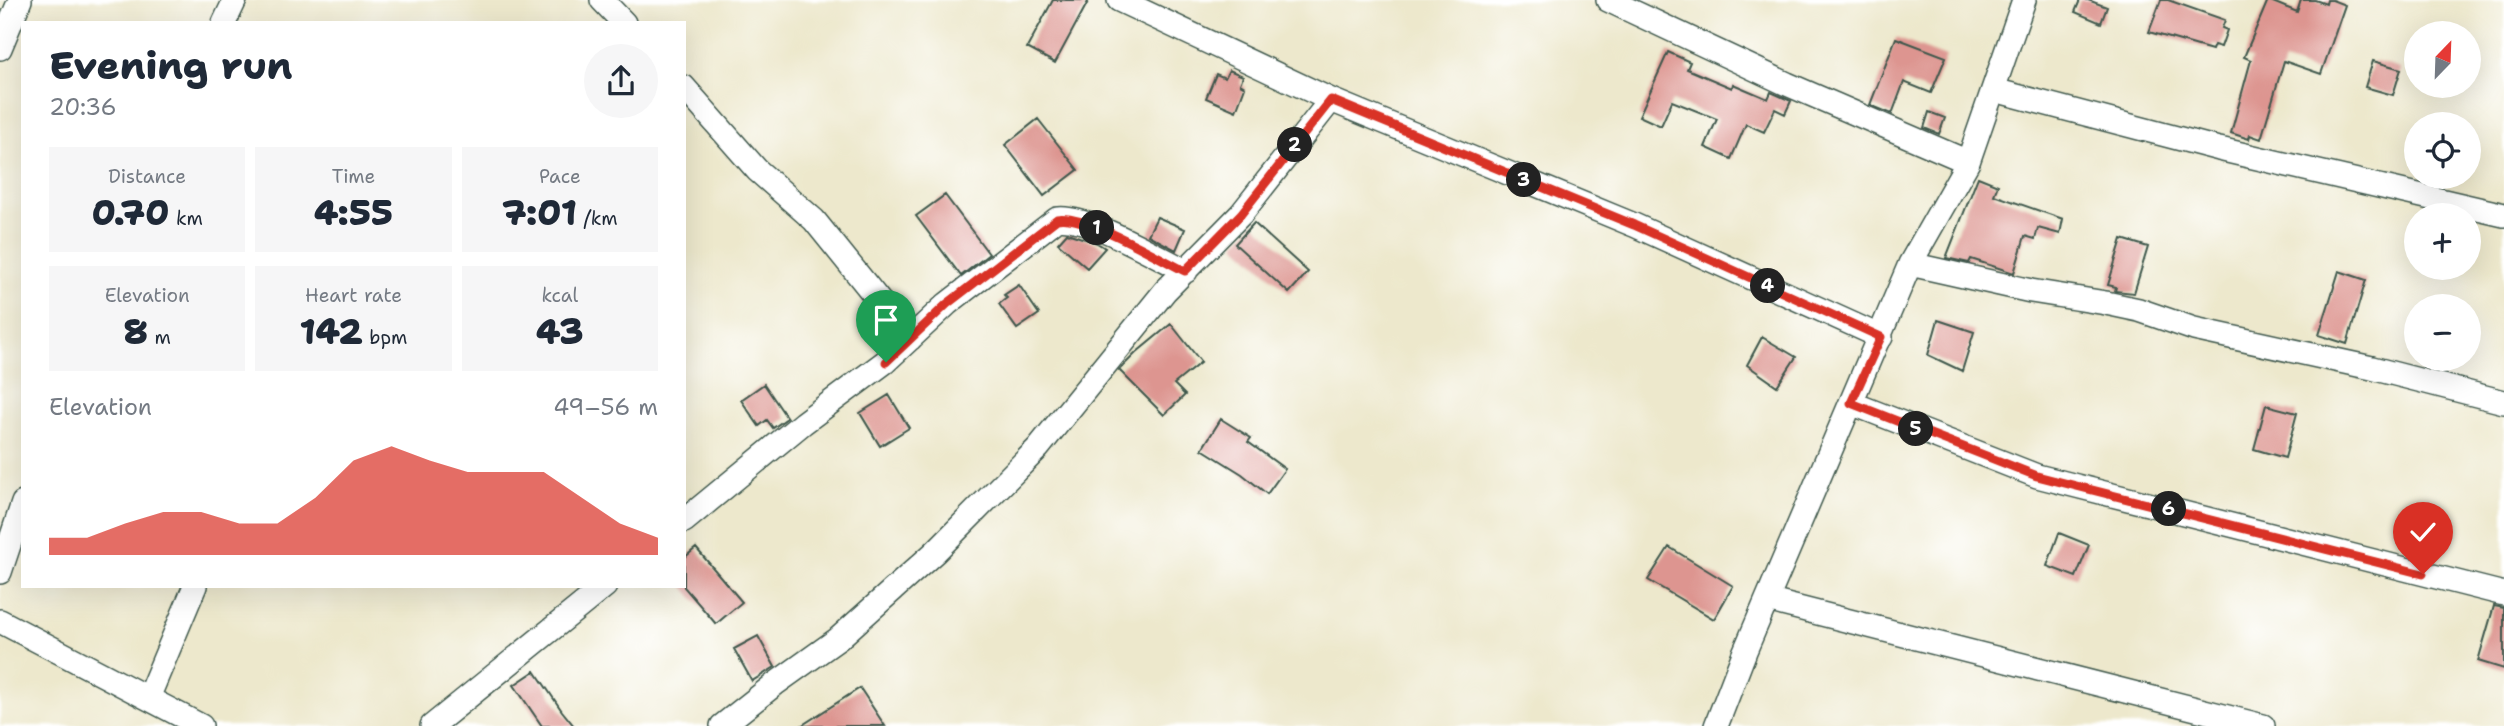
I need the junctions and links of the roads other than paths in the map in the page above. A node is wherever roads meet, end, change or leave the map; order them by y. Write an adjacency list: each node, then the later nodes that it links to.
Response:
1 (20, 0): 9 (street)
2 (235, 0): 7 (street)
3 (602, 0): 8 (street)
4 (1119, 0): 12 (street)
5 (1608, 0): 13 (street)
6 (2024, 0): 11 (street)
7 (226, 21)
8 (622, 21)
9 (0, 48)
10 (686, 89): 18 (street)
11 (1994, 90): 13 (street); 14 (street)
12 (1331, 100): 16 (street); 17 (street)
13 (1968, 162): 15 (street)
14 (2504, 215)
15 (1910, 264): 17 (street); 19 (street)
16 (1185, 271): 18 (street); 32 (street)
17 (1881, 337): 20 (street)
18 (910, 339): 22 (street)
19 (2504, 402)
20 (1851, 403): 26 (street); 27 (street)
21 (21, 509): 23 (street)
22 (686, 520)
23 (0, 572)
24 (194, 588): 29 (street)
25 (603, 588): 31 (street)
26 (2504, 594)
27 (1767, 600): 33 (street); 34 (street)
28 (0, 621): 29 (street)
29 (148, 698): 30 (street)
30 (201, 726)
31 (432, 726)
32 (722, 726)
33 (1716, 726)
34 (2263, 726)

